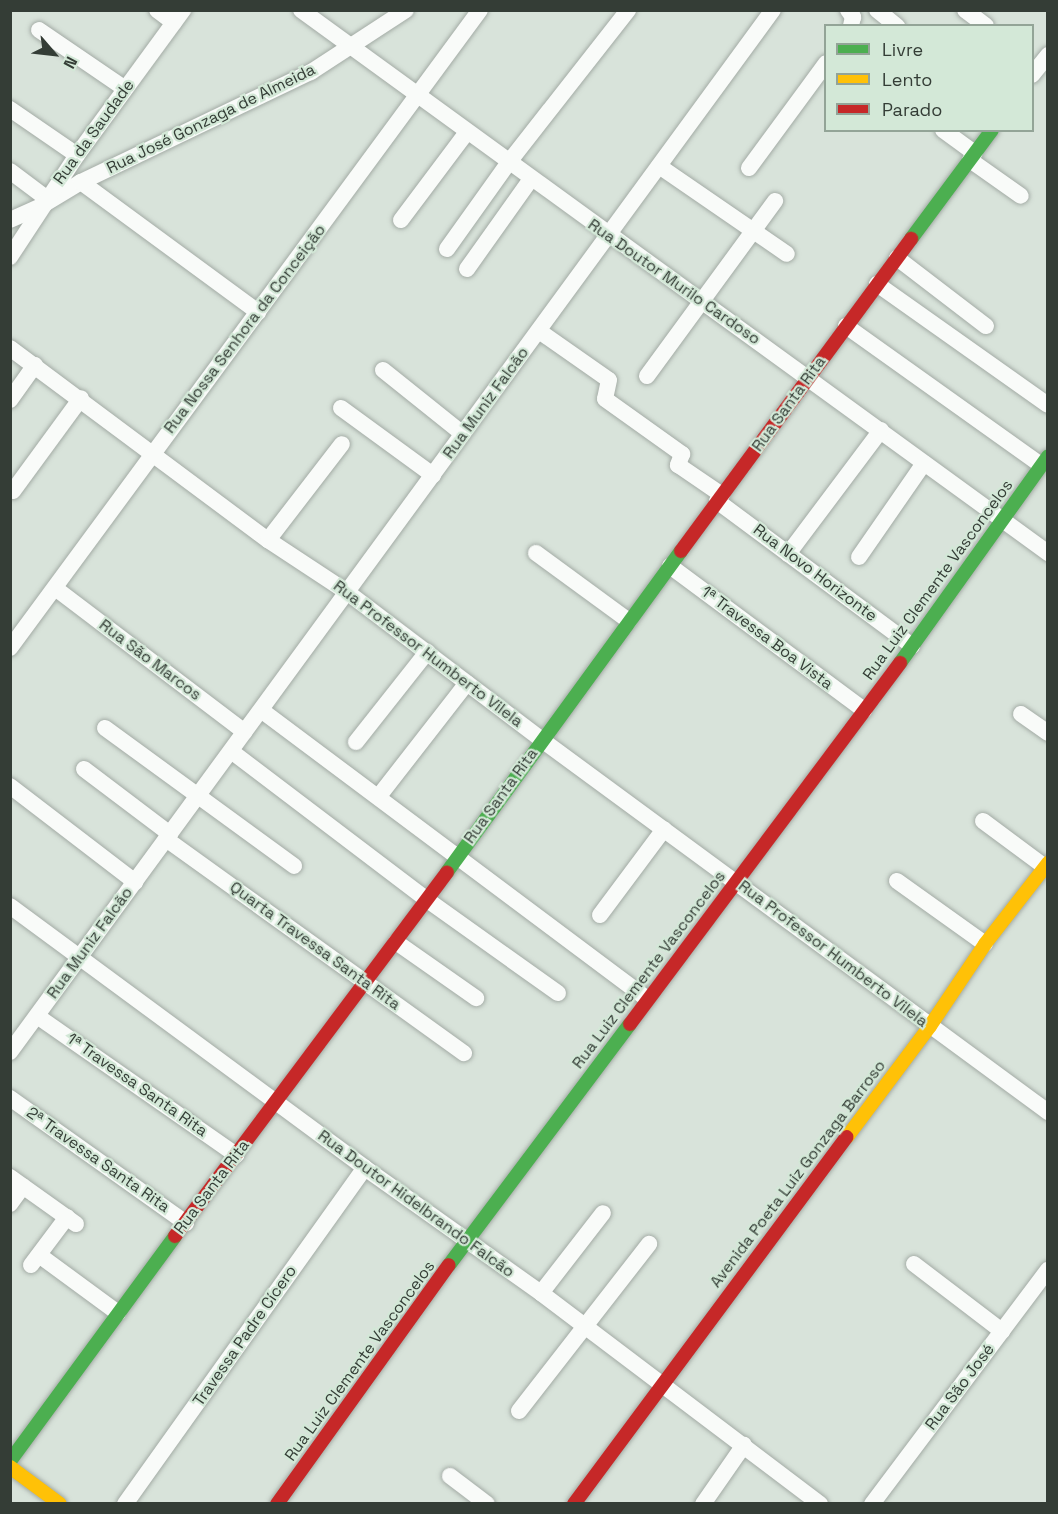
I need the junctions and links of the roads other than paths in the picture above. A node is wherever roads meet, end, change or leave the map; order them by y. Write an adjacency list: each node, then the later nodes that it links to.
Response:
1 (157, 10): 10 (street)
2 (301, 10): 15 (street, Rua Doutor Murilo Cardoso)
3 (406, 10): 15 (street, Rua José Gonzaga de Almeida)
4 (480, 10): 18 (street, Rua Nossa Senhora da Conceição)
5 (628, 10): 25 (street)
6 (773, 10): 26 (street, Rua Muniz Falcão)
7 (848, 10): 11 (street)
8 (877, 10): 12 (street)
9 (965, 10): 13 (street)
10 (179, 17): 17 (street, Rua da Saudade)
11 (851, 24)
12 (894, 24)
13 (983, 24)
14 (39, 30): 17 (street)
15 (350, 47): 18 (street, Rua Doutor Murilo Cardoso); 30 (street, Rua José Gonzaga de Almeida)
16 (824, 64): 27 (street)
17 (124, 88): 23 (street, Rua da Saudade)
18 (417, 96): 20 (street, Rua Doutor Murilo Cardoso); 45 (street, Rua Nossa Senhora da Conceição)
19 (10, 109): 23 (street)
20 (467, 132): 25 (street, Rua Doutor Murilo Cardoso); 35 (street)
21 (945, 132): 24 (street)
22 (991, 132): 24 (street, Rua Santa Rita)
23 (77, 154): 33 (street, Rua da Saudade)
24 (973, 156): 31 (street); 41 (street, Rua Santa Rita)
25 (509, 162): 29 (street, Rua Doutor Murilo Cardoso); 38 (street)
26 (659, 166): 36 (street); 37 (street, Rua Muniz Falcão)
27 (749, 168)
28 (10, 171): 33 (street)
29 (531, 179): 37 (street, Rua Doutor Murilo Cardoso); 42 (street)
30 (81, 182): 33 (street, Rua José Gonzaga de Almeida); 45 (street)
31 (1021, 196)
32 (776, 201): 36 (street)
33 (44, 202): 34 (street, Rua José Gonzaga de Almeida); 40 (street, Rua da Saudade)
34 (10, 220)
35 (401, 220)
36 (754, 232): 39 (street); 44 (street)
37 (608, 236): 44 (street, Rua Doutor Murilo Cardoso); 48 (street, Rua Muniz Falcão)
38 (447, 249)
39 (787, 254)
40 (10, 257)
41 (897, 258): 43 (street, Rua Santa Rita); 47 (street)
42 (468, 269)
43 (877, 284): 46 (street, Rua Santa Rita); 56 (street)
44 (702, 303): 52 (street); 53 (street, Rua Doutor Murilo Cardoso)
45 (258, 312): 61 (street, Rua Nossa Senhora da Conceição)
46 (846, 326): 53 (street, Rua Santa Rita); 62 (street)
47 (986, 326)
48 (539, 331): 59 (street, Rua Muniz Falcão); 66 (street, Rua Novo Horizonte)
49 (10, 348): 50 (street, Rua Professor Humberto Vilela)
50 (35, 365): 54 (street, Rua Professor Humberto Vilela); 55 (street)
51 (383, 370): 59 (street)
52 (647, 376)
53 (808, 378): 58 (street, Rua Doutor Murilo Cardoso); 66 (street, Rua Santa Rita)
54 (81, 398): 61 (street, Rua Professor Humberto Vilela); 65 (street)
55 (10, 400)
56 (1047, 405)
57 (342, 408): 64 (street)
58 (881, 430): 63 (street, Rua Doutor Murilo Cardoso); 71 (street)
59 (463, 434): 64 (street, Rua Muniz Falcão)
60 (342, 444): 68 (street)
61 (151, 454): 68 (street, Rua Professor Humberto Vilela); 74 (street, Rua Nossa Senhora da Conceição)
62 (1044, 461): 67 (street, Rua Luiz Clemente Vasconcelos)
63 (924, 463): 67 (street, Rua Doutor Murilo Cardoso); 72 (street)
64 (433, 475): 75 (street, Rua Muniz Falcão)
65 (13, 491)
66 (720, 498): 71 (street, Rua Novo Horizonte); 73 (street, Rua Santa Rita)
67 (1003, 519): 70 (street, Rua Doutor Murilo Cardoso); 77 (street, Rua Luiz Clemente Vasconcelos)
68 (268, 540): 75 (street, Rua Professor Humberto Vilela)
69 (536, 553): 76 (street)
70 (1047, 553)
71 (788, 554): 77 (street, Rua Novo Horizonte)
72 (858, 557)
73 (670, 566): 76 (street, Rua Santa Rita); 82 (street, 1ª Travessa Boa Vista)
74 (55, 588): 78 (street, Rua Nossa Senhora da Conceição); 85 (street, Rua São Marcos)
75 (347, 592): 79 (street, Rua Professor Humberto Vilela); 81 (street, Rua Muniz Falcão)
76 (629, 621): 87 (street, Rua Santa Rita)
77 (912, 646): 82 (street, Rua Luiz Clemente Vasconcelos)
78 (10, 648)
79 (427, 652): 80 (street, Rua Professor Humberto Vilela); 88 (street)
80 (467, 683): 87 (street, Rua Professor Humberto Vilela); 93 (street)
81 (261, 710): 85 (street, Rua Muniz Falcão); 93 (street)
82 (864, 710): 100 (street, Rua Luiz Clemente Vasconcelos)
83 (1021, 714): 86 (street)
84 (105, 728): 92 (street)
85 (244, 732): 89 (street, Rua Muniz Falcão)
86 (1047, 733)
87 (542, 740): 95 (street, Rua Professor Humberto Vilela); 97 (street, Rua Santa Rita)
88 (356, 742)
89 (231, 751): 92 (street, Rua Muniz Falcão); 103 (street)
90 (84, 770): 96 (street)
91 (10, 786): 102 (street)
92 (199, 795): 96 (street, Rua Muniz Falcão); 99 (street)
93 (379, 796): 97 (street)
94 (983, 821): 98 (street)
95 (663, 829): 100 (street, Rua Professor Humberto Vilela); 105 (street)
96 (168, 837): 102 (street, Rua Muniz Falcão); 109 (street, Quarta Travessa Santa Rita)
97 (458, 856): 103 (street, Rua Santa Rita); 112 (street)
98 (1046, 865): 107 (street, Avenida Poeta Luiz Gonzaga Barroso)
99 (294, 866)
100 (735, 881): 112 (street, Rua Luiz Clemente Vasconcelos); 114 (street, Rua Professor Humberto Vilela)
101 (897, 881): 107 (street)
102 (135, 882): 108 (street, Rua Muniz Falcão)
103 (426, 899): 106 (street, Rua Santa Rita); 110 (street)
104 (10, 906): 108 (street, Rua Doutor Hidelbrando Falcão)
105 (600, 915)
106 (396, 942): 109 (street, Rua Santa Rita); 111 (street)
107 (986, 944): 114 (street, Avenida Poeta Luiz Gonzaga Barroso)
108 (80, 957): 113 (street, Rua Muniz Falcão); 118 (street, Rua Doutor Hidelbrando Falcão)
109 (366, 982): 116 (street, Quarta Travessa Santa Rita); 118 (street, Rua Santa Rita)
110 (558, 993)
111 (476, 998)
112 (647, 999): 126 (street, Rua Luiz Clemente Vasconcelos)
113 (37, 1016): 115 (street, Rua Muniz Falcão); 120 (street, 1ª Travessa Santa Rita)
114 (930, 1026): 119 (street, Rua Professor Humberto Vilela); 134 (street, Avenida Poeta Luiz Gonzaga Barroso)
115 (10, 1052)
116 (464, 1053)
117 (10, 1098): 125 (street, 2ª Travessa Santa Rita)
118 (276, 1102): 120 (street, Rua Santa Rita); 121 (street, Rua Doutor Hidelbrando Falcão)
119 (1047, 1112)
120 (236, 1155): 125 (street, Rua Santa Rita)
121 (365, 1168): 126 (street, Rua Doutor Hidelbrando Falcão); 141 (street, Travessa Padre Cícero)
122 (17, 1181): 123 (street); 131 (street)
123 (10, 1204)
124 (603, 1213): 130 (street)
125 (186, 1223): 131 (street, Rua Santa Rita)
126 (467, 1241): 130 (street, Rua Doutor Hidelbrando Falcão); 142 (street, Rua Luiz Clemente Vasconcelos)
127 (649, 1244): 132 (street)
128 (915, 1264): 133 (street)
129 (1047, 1270): 133 (street, Rua São José)
130 (541, 1293): 132 (street, Rua Doutor Hidelbrando Falcão)
131 (118, 1313): 137 (street, Rua Santa Rita)
132 (586, 1326): 134 (street, Rua Doutor Hidelbrando Falcão); 135 (street)
133 (1002, 1331): 147 (street, Rua São José)
134 (660, 1385): 136 (street, Rua Doutor Hidelbrando Falcão); 144 (street, Avenida Poeta Luiz Gonzaga Barroso)
135 (519, 1411)
136 (744, 1445): 145 (street); 146 (street, Rua Doutor Hidelbrando Falcão)
137 (10, 1461)
138 (10, 1467): 140 (street)
139 (450, 1476): 143 (street)
140 (60, 1503)
141 (126, 1503)
142 (277, 1503)
143 (487, 1503)
144 (574, 1503)
145 (703, 1503)
146 (820, 1503)
147 (873, 1503)

